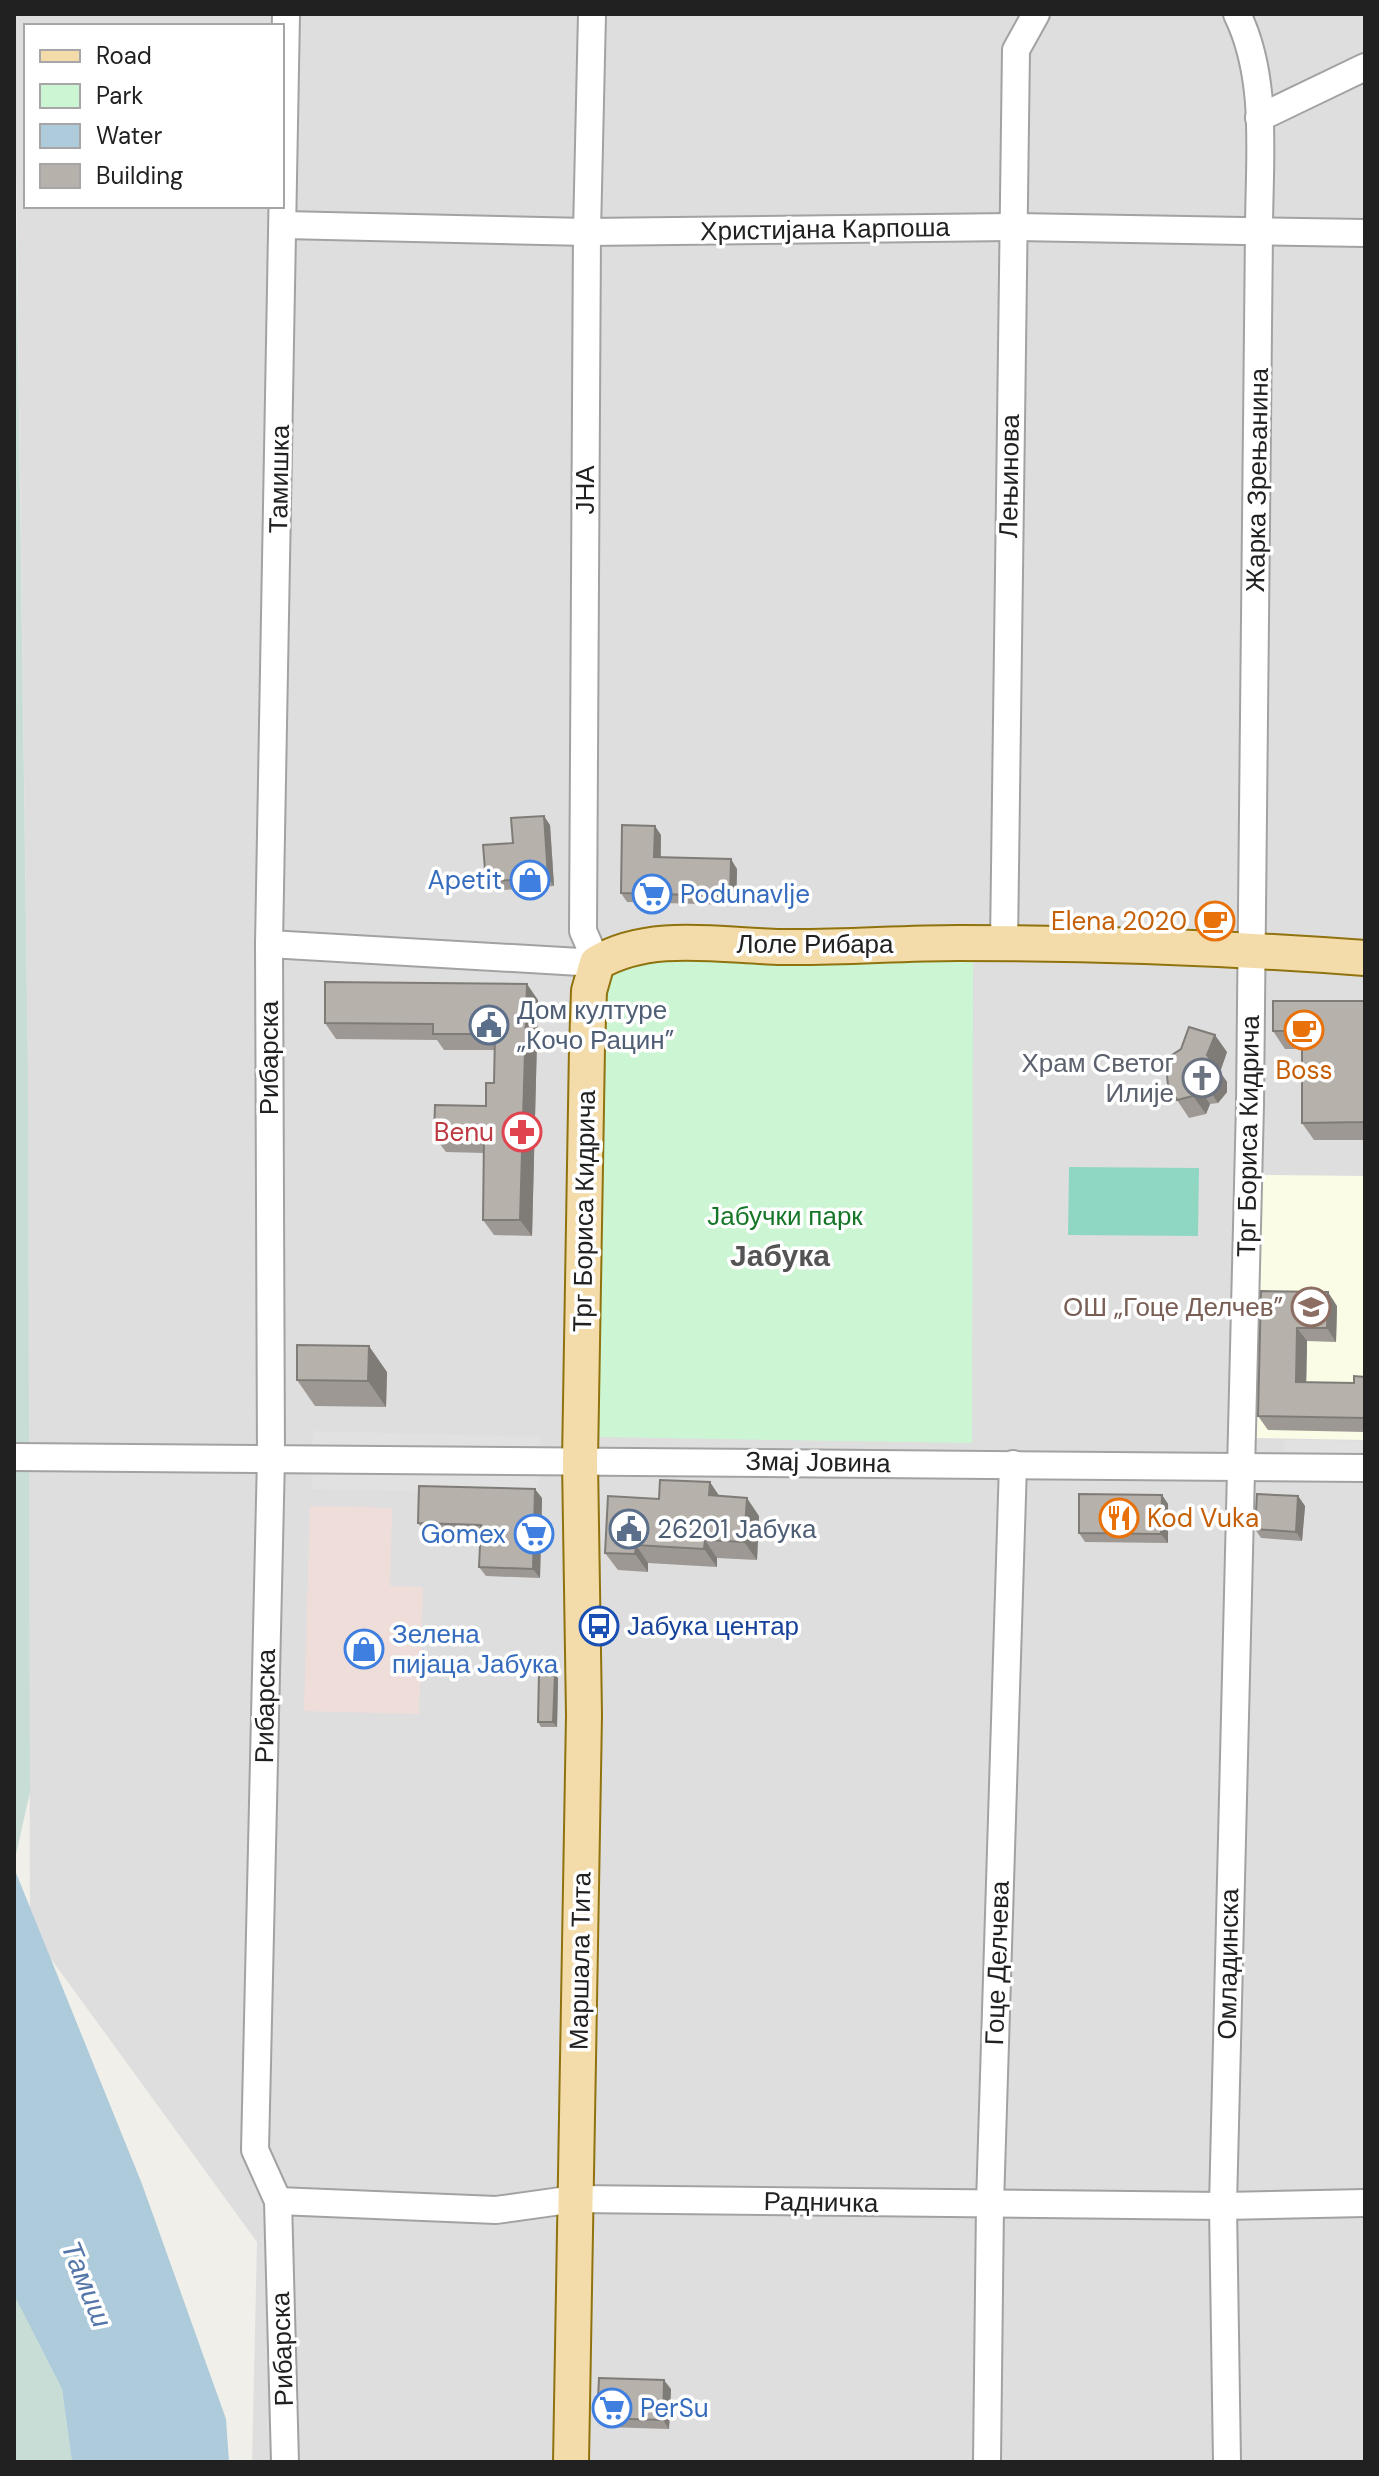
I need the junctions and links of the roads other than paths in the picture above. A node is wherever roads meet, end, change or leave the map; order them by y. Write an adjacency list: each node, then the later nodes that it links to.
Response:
1 (286, 14): 7 (street, Тамишка)
2 (592, 14): 10 (street, ЈНА)
3 (1036, 14): 8 (street, Лењинова)
4 (1237, 14): 6 (street, Жарка Зрењанина)
5 (1365, 67): 6 (street)
6 (1259, 118): 9 (street, Жарка Зрењанина)
7 (284, 225): 10 (street, Христијана Карпоша); 12 (street, Тамишка)
8 (1011, 227): 9 (street, Христијана Карпоша); 10 (street, Христијана Карпоша); 13 (street, Лењинова)
9 (1259, 231): 11 (street, Христијана Карпоша); 14 (street, Жарка Зрењанина)
10 (587, 232): 16 (street, ЈНА)
11 (1365, 233)
12 (269, 944): 16 (street, Лоле Рибара); 18 (street, Рибарска)
13 (1004, 944): 14 (main road, Лоле Рибара); 16 (main road, Лоле Рибара)
14 (1252, 950): 15 (main road, Лоле Рибара); 21 (street, Трг Бориса Кидрича)
15 (1365, 958)
16 (597, 963): 19 (main road, Трг Бориса Кидрича)
17 (14, 1457): 18 (street, Змај Јовина)
18 (271, 1457): 19 (street, Змај Јовина); 24 (street, Рибарска)
19 (580, 1461): 20 (street, Змај Јовина); 23 (main road, Маршала Тита)
20 (1013, 1464): 21 (street, Змај Јовина); 26 (street, Гоце Делчева)
21 (1239, 1465): 22 (street, Змај Јовина); 27 (street, Омладинска)
22 (1365, 1468)
23 (575, 2199): 24 (street, Радничка); 26 (street, Радничка); 29 (main road, Маршала Тита)
24 (278, 2201): 28 (street, Рибарска)
25 (1365, 2203): 27 (street, Радничка)
26 (990, 2204): 27 (street, Радничка); 30 (street, Гоце Делчева)
27 (1223, 2206): 31 (street, Омладинска)
28 (285, 2462)
29 (571, 2462)
30 (987, 2462)
31 (1227, 2462)

